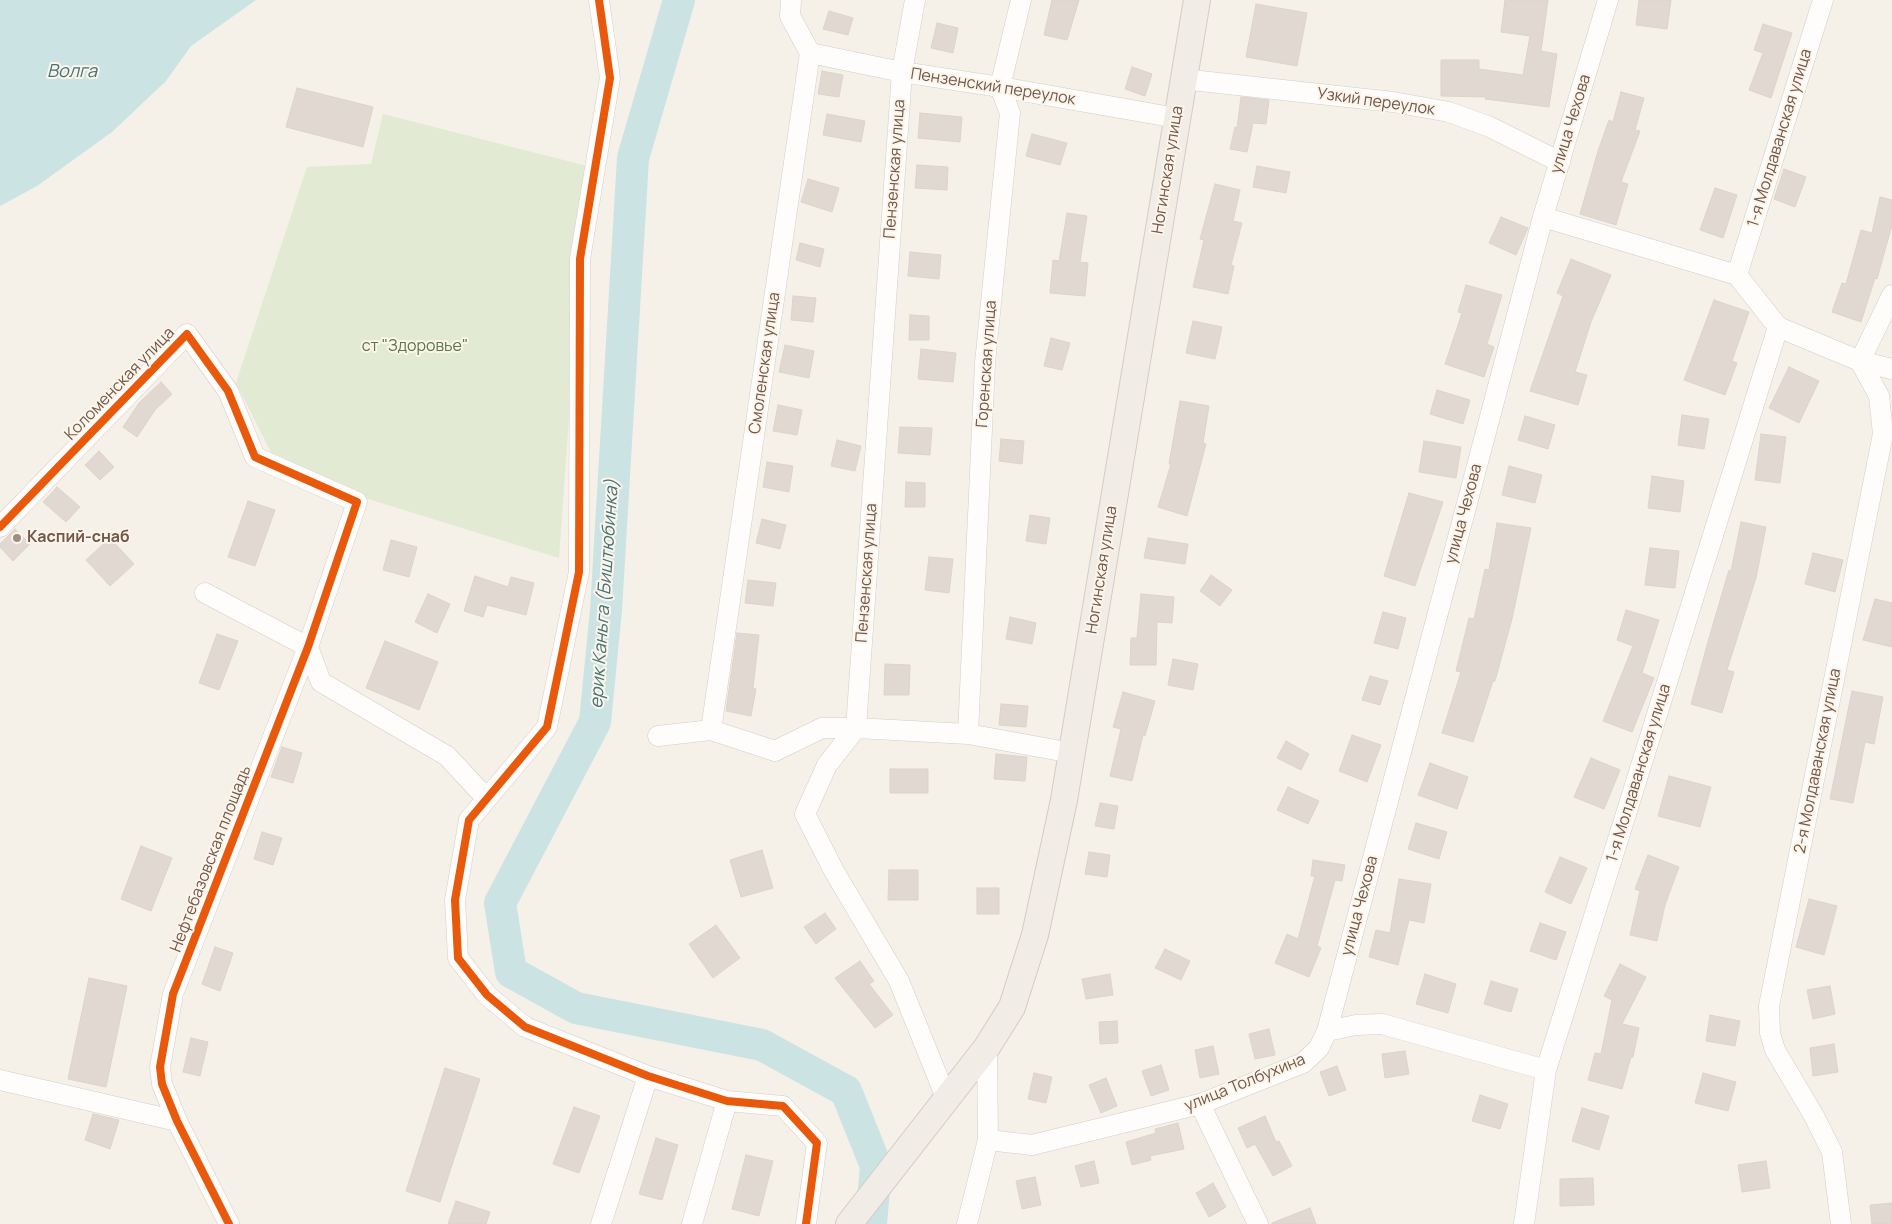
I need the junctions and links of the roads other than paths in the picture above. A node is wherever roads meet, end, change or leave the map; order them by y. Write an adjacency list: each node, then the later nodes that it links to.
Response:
1 (599, 0): 29 (street)
2 (790, 0): 8 (street)
3 (915, 0): 9 (street, Пензенская улица)
4 (1021, 0): 11 (street)
5 (1197, 0): 10 (main road, Ногинская улица)
6 (1608, 0): 13 (street, улица Чехова)
7 (1823, 0): 15 (street, 1-я Молдаванская улица)
8 (810, 52): 9 (street, Пензенский переулок); 25 (street, Смоленская улица)
9 (902, 72): 11 (street, Пензенский переулок); 24 (street, Пензенская улица)
10 (1182, 79): 12 (main road, Ногинская улица); 13 (street, Узкий переулок)
11 (1000, 87): 12 (street, Пензенский переулок); 26 (street, Горенская улица)
12 (1177, 118): 28 (main road, Ногинская улица)
13 (1560, 162): 14 (street, улица Чехова)
14 (1543, 217): 15 (street); 30 (street, улица Чехова)
15 (1737, 275): 17 (street)
16 (1892, 295): 18 (street)
17 (1778, 327): 18 (street); 32 (street, 1-я Молдаванская улица)
18 (1860, 361): 19 (street); 48 (street, 2-я Молдаванская улица)
19 (1892, 369)
20 (357, 502): 21 (street, Коломенская улица); 23 (street, Нефтебазовская площадь)
21 (0, 527)
22 (205, 593): 23 (street)
23 (308, 647): 29 (street); 38 (street, Нефтебазовская площадь)
24 (856, 728): 25 (street); 26 (street); 37 (street)
25 (711, 730): 27 (street)
26 (968, 734): 28 (street)
27 (658, 736)
28 (1072, 752): 31 (main road, Ногинская улица)
29 (487, 799): 33 (street)
30 (1327, 1031): 32 (street); 36 (street, улица Толбухина)
31 (987, 1047): 37 (main road, Ногинская улица); 39 (street)
32 (1546, 1070): 47 (street, 1-я Молдаванская улица)
33 (648, 1076): 35 (street); 41 (street)
34 (0, 1080): 38 (street)
35 (727, 1101): 42 (street); 43 (street)
36 (1200, 1104): 39 (street, улица Толбухина); 46 (street)
37 (942, 1106): 44 (main road, Ногинская улица)
38 (177, 1121): 40 (street, Нефтебазовская площадь)
39 (988, 1140): 45 (street)
40 (229, 1224)
41 (601, 1224)
42 (692, 1224)
43 (806, 1224)
44 (849, 1224)
45 (967, 1224)
46 (1258, 1224)
47 (1524, 1224)
48 (1842, 1224)

